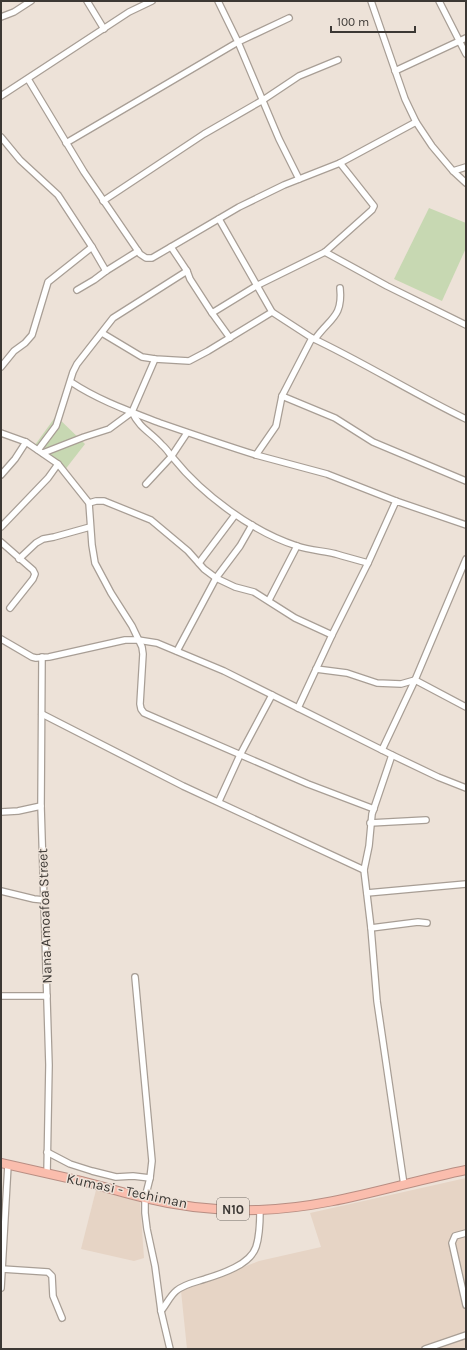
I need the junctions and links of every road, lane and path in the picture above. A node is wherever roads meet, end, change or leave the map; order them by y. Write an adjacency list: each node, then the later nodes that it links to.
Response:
1 (31, 1): 7 (street)
2 (87, 1): 9 (street)
3 (152, 1): 9 (street)
4 (218, 1): 12 (street)
5 (372, 1): 15 (street)
6 (439, 1): 11 (street)
7 (1, 16)
8 (290, 18): 12 (street)
9 (104, 29): 16 (street)
10 (466, 38): 11 (street)
11 (460, 41): 13 (street); 15 (street)
12 (238, 42): 18 (street); 21 (street)
13 (466, 54)
14 (338, 60): 18 (street)
15 (395, 71): 19 (street)
16 (28, 79): 17 (street); 21 (street)
17 (1, 96)
18 (264, 100): 25 (street); 27 (street)
19 (416, 122): 22 (street); 24 (street)
20 (1, 137): 29 (street)
21 (66, 143): 27 (street)
22 (340, 163): 25 (street); 32 (street)
23 (466, 167): 24 (street)
24 (453, 171): 26 (street)
25 (299, 179): 28 (street)
26 (466, 183)
27 (103, 201): 31 (street)
28 (219, 219): 30 (street); 35 (street)
29 (92, 247): 33 (street); 45 (street)
30 (171, 247): 31 (street); 34 (street)
31 (138, 251): 33 (street)
32 (325, 252): 35 (street); 40 (street)
33 (106, 271): 37 (street)
34 (187, 271): 39 (street); 41 (street)
35 (256, 286): 38 (street); 39 (street)
36 (340, 288): 43 (street)
37 (77, 290)
38 (272, 312): 42 (street); 43 (street)
39 (212, 313): 42 (street)
40 (466, 325)
41 (102, 333): 44 (street); 46 (street)
42 (230, 338): 44 (street)
43 (314, 339): 47 (street); 49 (street)
44 (155, 359): 48 (street)
45 (1, 367)
46 (70, 382): 48 (street); 53 (street)
47 (282, 396): 54 (street); 58 (street)
48 (132, 412): 50 (street); 53 (street); 55 (street)
49 (466, 419)
50 (187, 433): 54 (street); 55 (street)
51 (1, 434): 52 (street)
52 (26, 442): 53 (street); 57 (street)
53 (40, 452): 56 (street)
54 (256, 455): 60 (street)
55 (171, 457): 59 (street); 62 (street)
56 (58, 464): 61 (street); 65 (street)
57 (1, 475)
58 (466, 481)
59 (146, 484)
60 (396, 501): 64 (street); 72 (street)
61 (89, 503): 66 (street); 71 (street)
62 (235, 515): 63 (street); 71 (street)
63 (252, 525): 68 (street); 73 (street)
64 (466, 525)
65 (1, 527)
66 (90, 527): 69 (street); 78 (street)
67 (1, 542): 69 (street)
68 (297, 546): 72 (street); 74 (street)
69 (19, 559): 75 (street)
70 (466, 559): 82 (street)
71 (199, 563): 73 (street)
72 (368, 563): 76 (street)
73 (216, 578): 74 (street); 79 (street)
74 (269, 600): 76 (street)
75 (10, 608)
76 (332, 635): 81 (street)
77 (1, 639): 80 (street)
78 (138, 640): 79 (street); 80 (street); 88 (street)
79 (177, 651): 83 (street)
80 (42, 658): 86 (street, Nana Amoafoa Street)
81 (316, 669): 82 (street); 85 (street)
82 (415, 680): 84 (street); 87 (street)
83 (272, 695): 85 (street); 88 (street)
84 (466, 707)
85 (298, 708): 87 (street)
86 (42, 714): 91 (street); 92 (street, Nana Amoafoa Street)
87 (382, 750): 89 (street)
88 (240, 755): 91 (street); 93 (street)
89 (392, 755): 90 (street); 93 (street)
90 (466, 788)
91 (219, 801): 97 (street)
92 (41, 806): 94 (street); 101 (street, Nana Amoafoa Street)
93 (374, 810): 96 (street)
94 (1, 812)
95 (426, 820): 96 (street)
96 (370, 823): 97 (street)
97 (364, 870): 100 (street)
98 (466, 884): 100 (street)
99 (1, 891): 101 (street)
100 (367, 893): 103 (street)
101 (44, 900): 106 (street, Nana Amoafoa Street)
102 (426, 923): 103 (street)
103 (371, 928): 112 (street)
104 (136, 977): 111 (street)
105 (1, 996): 106 (street)
106 (47, 996): 107 (street, Nana Amoafoa Street)
107 (47, 1152): 110 (street, Nana Amoafoa Street); 111 (street)
108 (4, 1164): 110 (highway, Kumasi - Techiman / N10); 116 (street)
109 (466, 1170): 112 (highway, Kumasi - Techiman / N10)
110 (47, 1174): 113 (highway, Kumasi - Techiman / N10)
111 (150, 1178): 113 (street)
112 (404, 1185): 114 (highway, Kumasi - Techiman / N10)
113 (145, 1198): 114 (highway, Kumasi - Techiman / N10); 120 (street)
114 (260, 1210): 120 (street)
115 (466, 1233): 119 (street)
116 (2, 1246): 117 (street)
117 (2, 1269): 118 (street); 121 (street)
118 (1, 1288)
119 (466, 1305)
120 (162, 1311): 123 (street)
121 (62, 1318)
122 (466, 1335): 124 (street)
123 (170, 1349)
124 (425, 1349)

